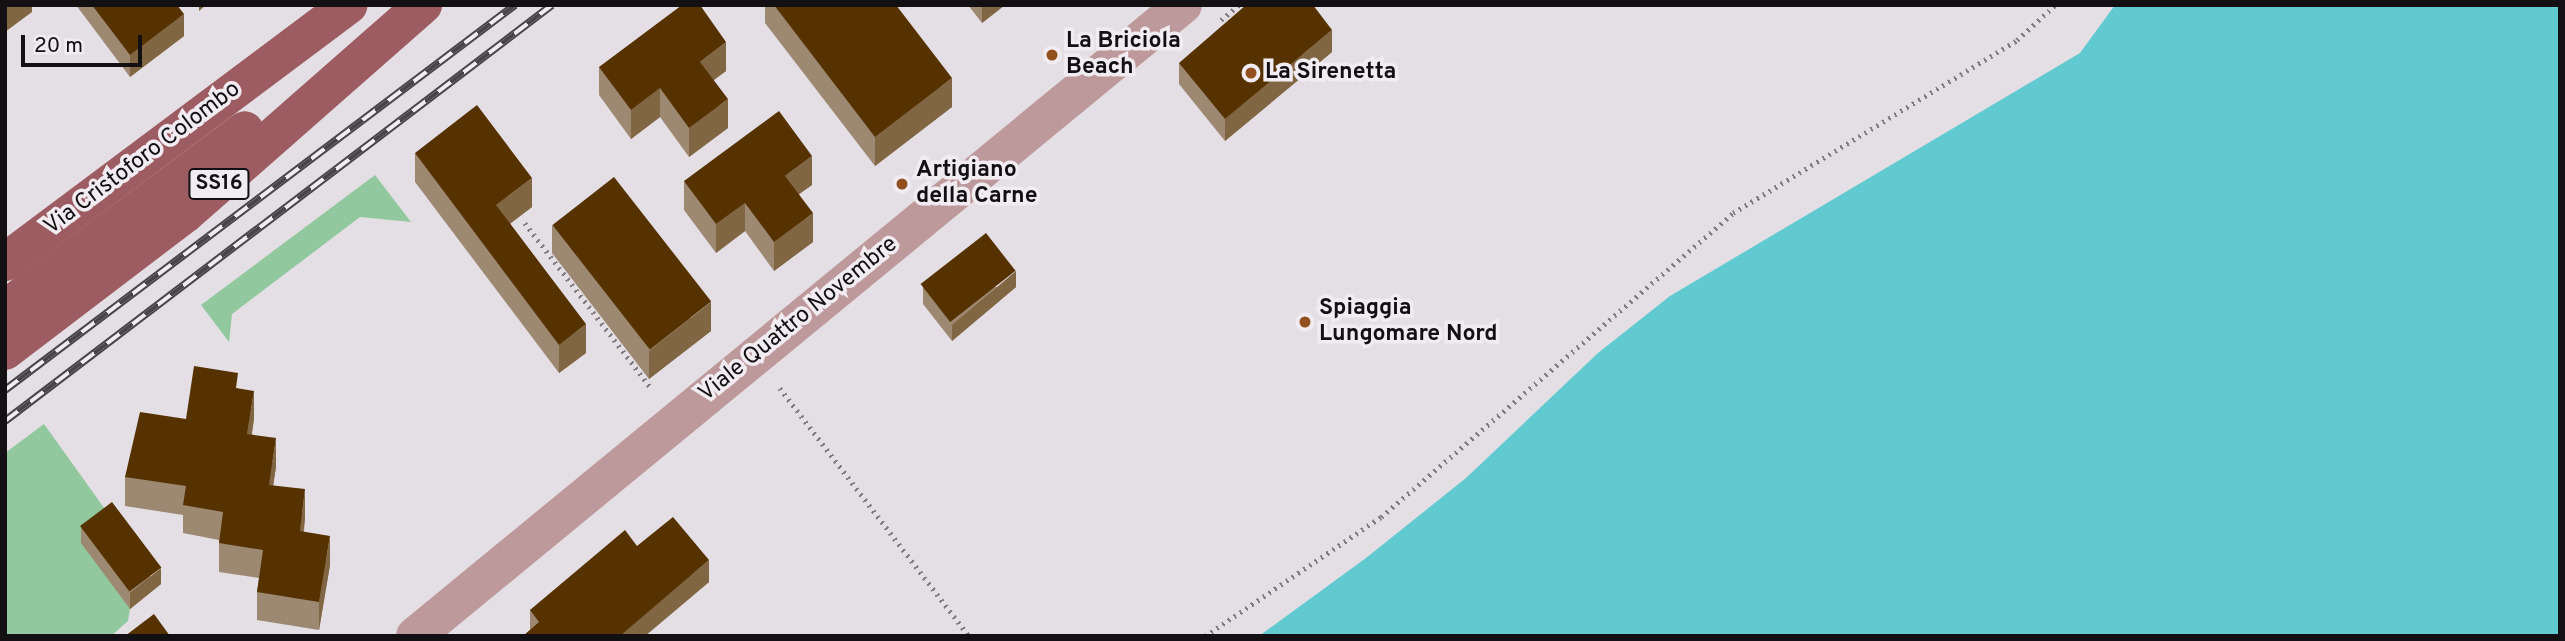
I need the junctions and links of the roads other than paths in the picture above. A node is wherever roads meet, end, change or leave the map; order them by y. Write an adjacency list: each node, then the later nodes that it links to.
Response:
1 (414, 5): 5 (main road)
2 (423, 5): 8 (main road, SS16)
3 (1183, 5): 9 (street, Viale Quattro Novembre)
4 (341, 7): 5 (main road); 6 (main road, Via Cristoforo Colombo / SS16)
5 (167, 189): 7 (main road)
6 (8, 253)
7 (5, 309)
8 (5, 351)
9 (415, 636)

